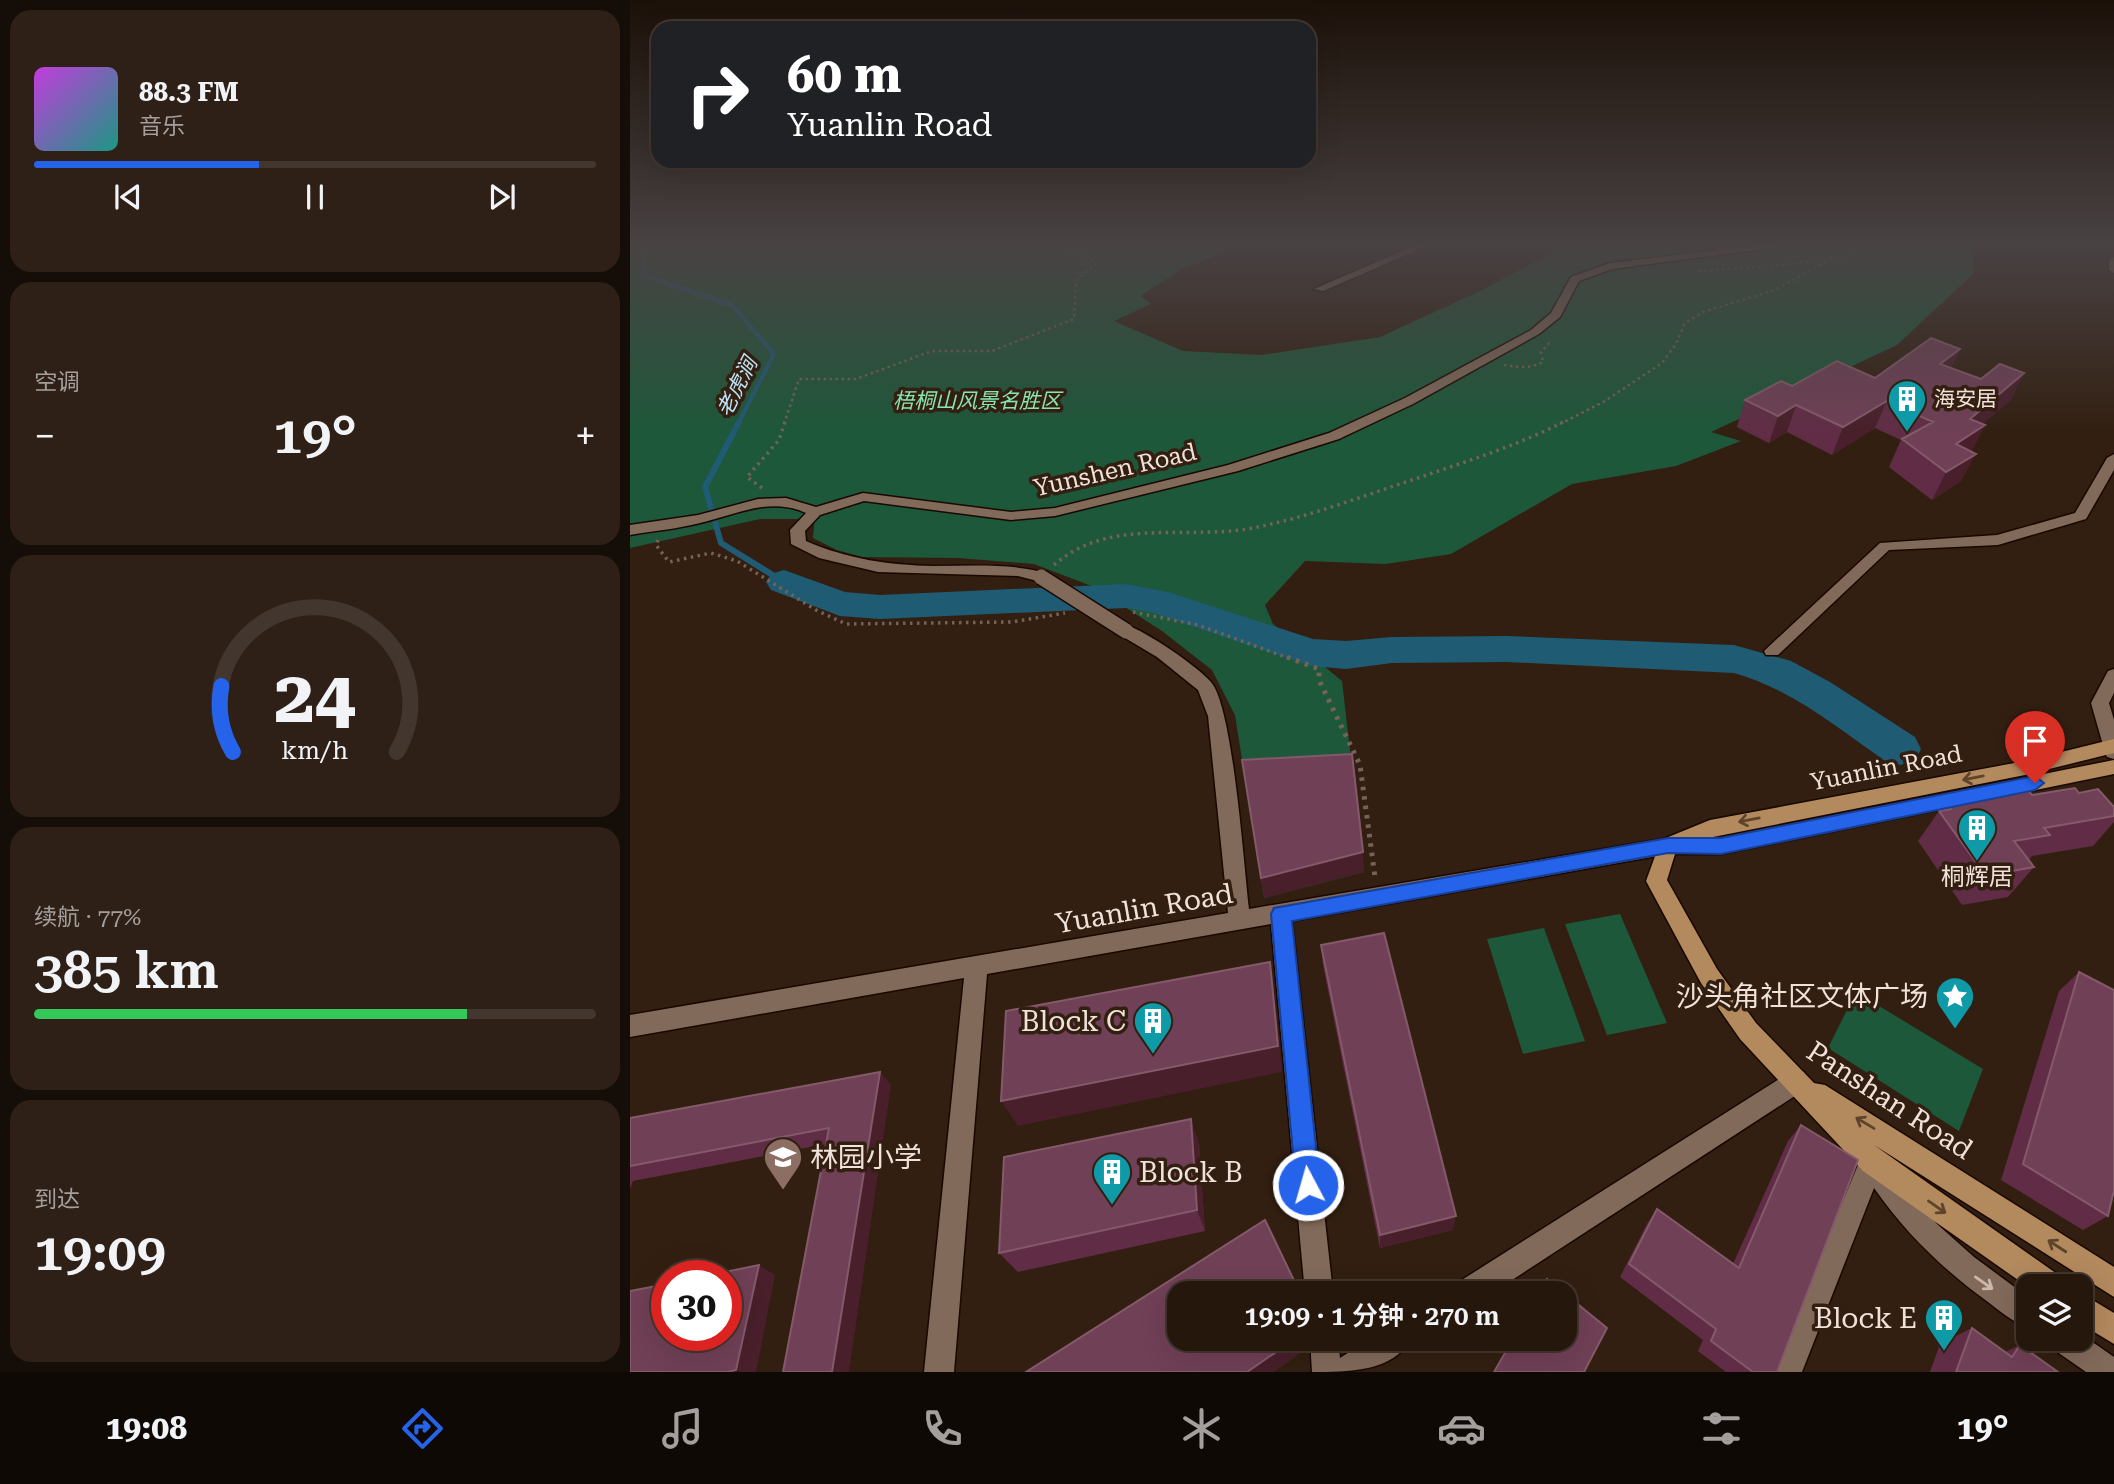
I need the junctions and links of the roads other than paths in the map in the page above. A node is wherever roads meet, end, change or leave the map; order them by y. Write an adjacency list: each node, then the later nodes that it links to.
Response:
1 (1560, 308): 3 (street, Yunshen Road)
2 (2114, 458): 5 (street)
3 (815, 512): 4 (street); 11 (street, bridge)
4 (630, 530)
5 (1772, 651)
6 (2114, 675): 7 (street)
7 (2113, 748): 9 (main road, Yuanlin Road, one-way to 9)
8 (2114, 767): 9 (main road, Yuanlin Road)
9 (1668, 845): 10 (street, Yuanlin Road); 14 (main road, Panshan Road)
10 (1281, 914): 11 (street, Yuanlin Road); 17 (street)
11 (1240, 922): 12 (street, Yuanlin Road)
12 (976, 967): 13 (street, Yuanlin Road); 26 (street)
13 (630, 1026)
14 (1795, 1081): 15 (main road); 18 (street); 19 (main road, Panshan Road, one-way to 14)
15 (1872, 1162): 16 (main road, one-way to 16); 20 (street, one-way to 20); 29 (street)
16 (2032, 1274)
17 (1318, 1281)
18 (1486, 1281)
19 (2114, 1283)
20 (2016, 1305)
21 (2093, 1315): 22 (main road)
22 (2114, 1330)
23 (1325, 1351): 27 (street)
24 (1377, 1351): 28 (street)
25 (2080, 1351): 30 (street)
26 (939, 1372)
27 (1327, 1372)
28 (1345, 1372)
29 (1787, 1372)
30 (2110, 1372)

